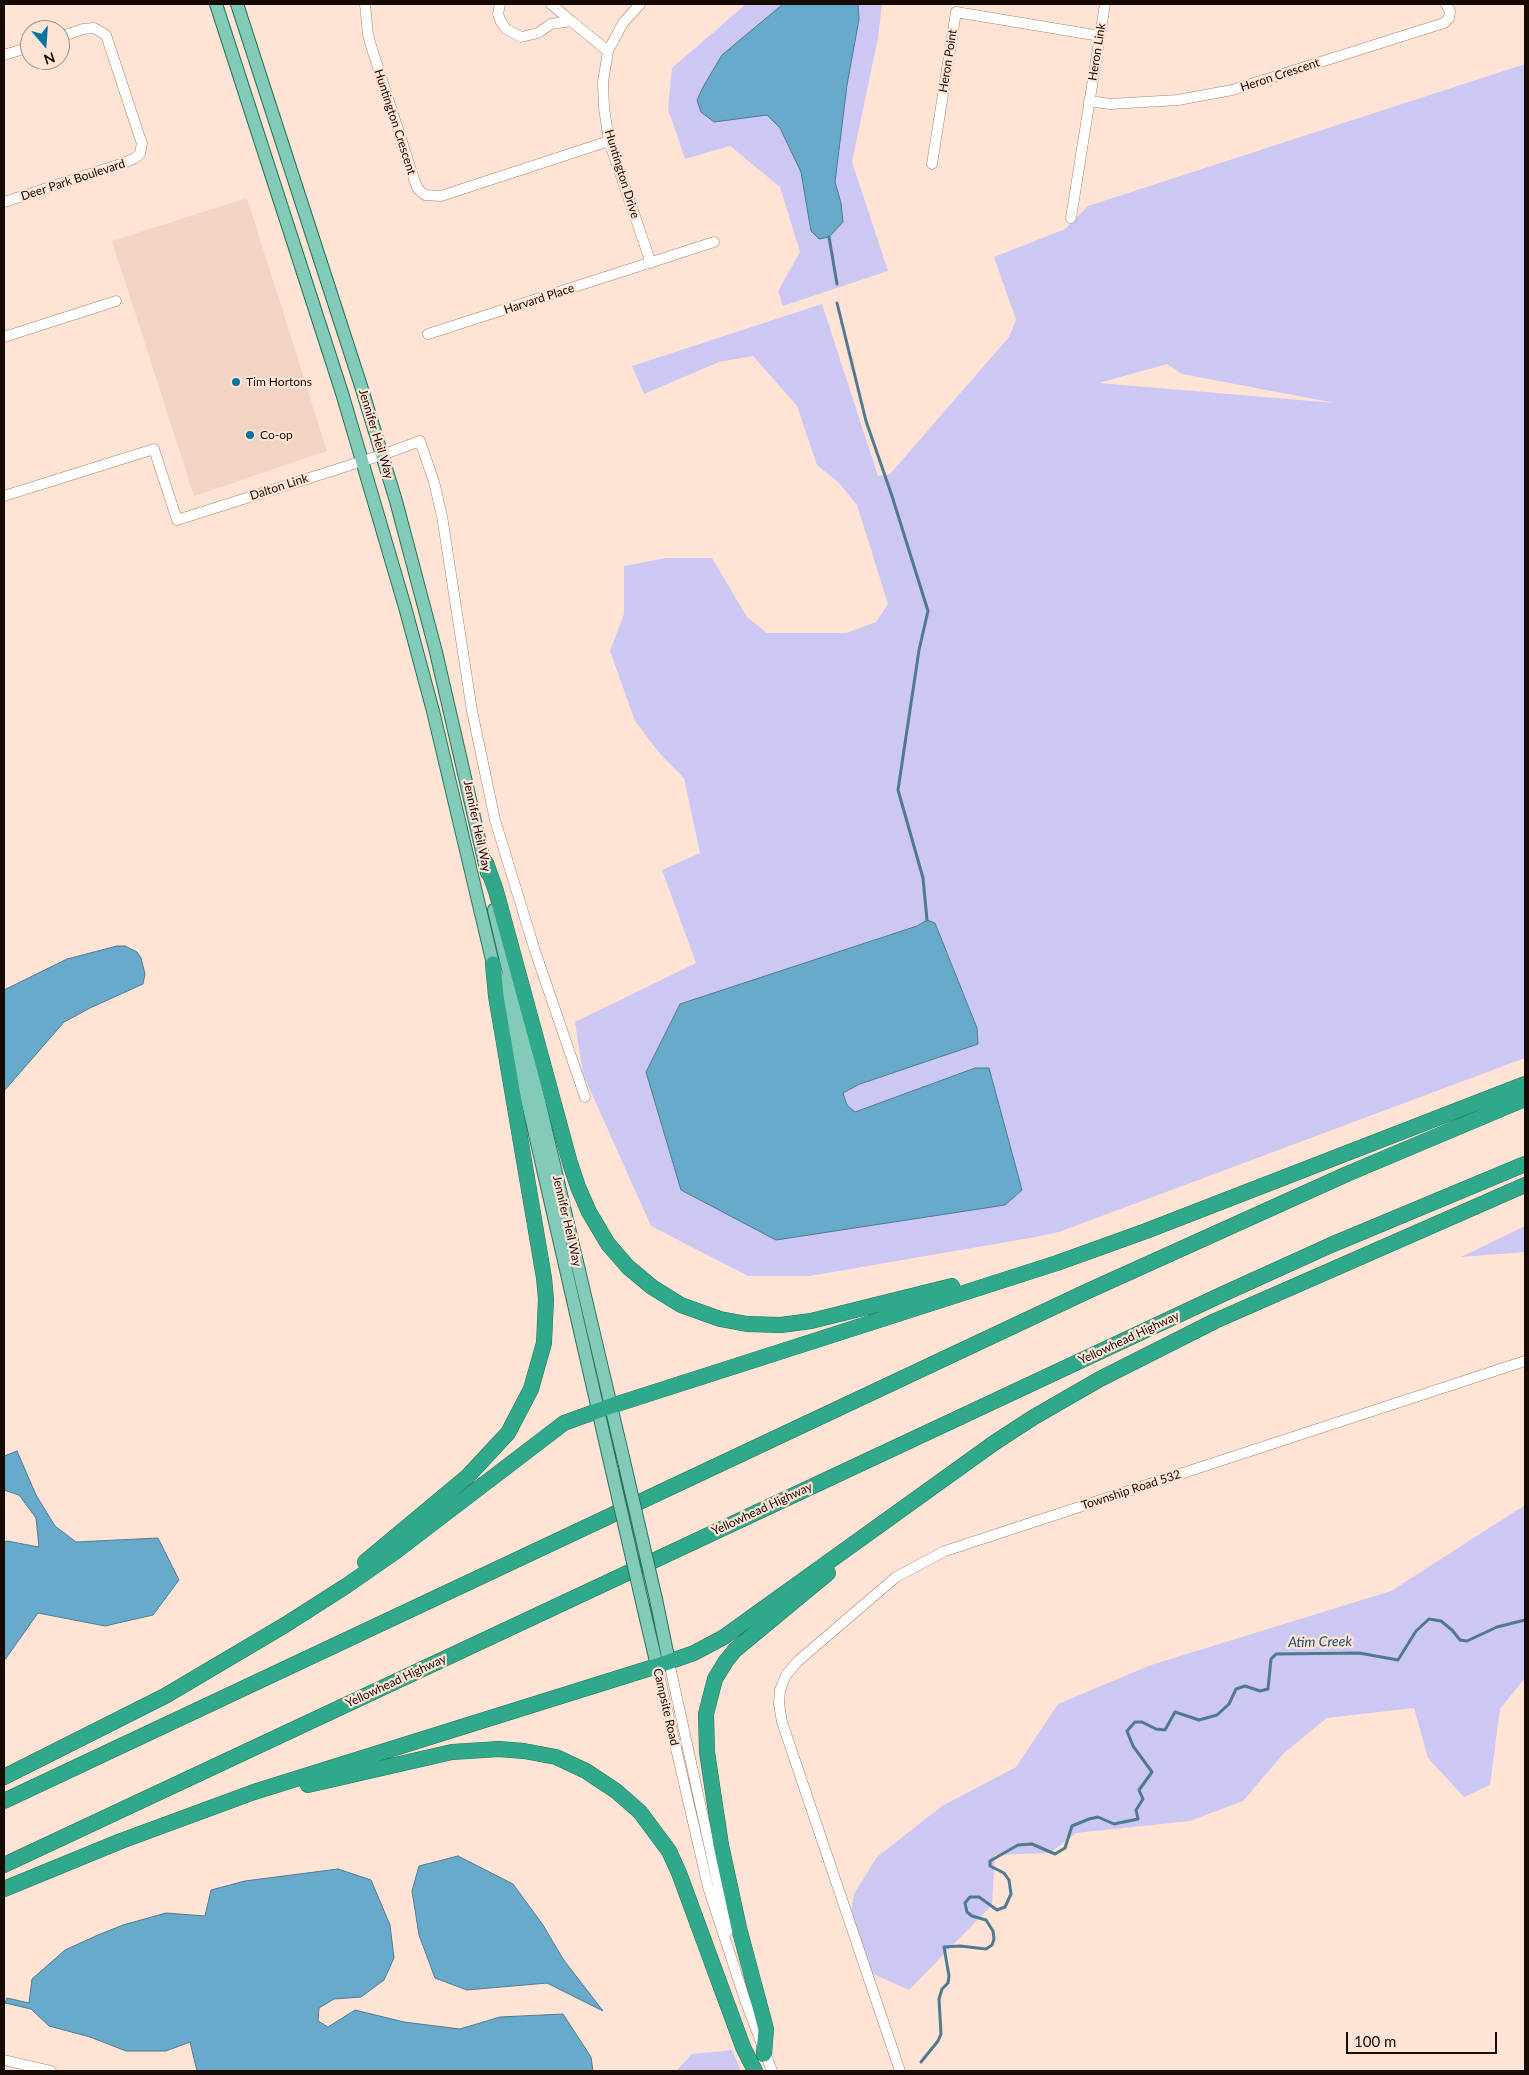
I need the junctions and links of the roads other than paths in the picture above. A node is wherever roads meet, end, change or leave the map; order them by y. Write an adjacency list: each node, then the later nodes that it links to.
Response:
1 (216, 4): 27 (main road, Jennifer Heil Way)
2 (237, 4): 26 (main road, Jennifer Heil Way)
3 (365, 4): 16 (street, Huntington Crescent)
4 (500, 4): 9 (street)
5 (551, 4): 9 (street)
6 (640, 4): 13 (street, Huntington Drive)
7 (1105, 4): 11 (street, Heron Link)
8 (1446, 4): 15 (street, Heron Crescent)
9 (571, 21): 13 (street)
10 (70, 34): 18 (street, Deer Park Boulevard)
11 (1100, 36): 15 (street, Heron Link); 17 (street, Heron Point)
12 (20, 50): 14 (street)
13 (608, 51): 16 (street, Huntington Drive)
14 (4, 55)
15 (1089, 101): 19 (street, Heron Link)
16 (609, 141): 21 (street, Huntington Drive)
17 (932, 164)
18 (4, 202)
19 (1070, 218)
20 (714, 242): 21 (street, Harvard Place)
21 (651, 263): 23 (street, Harvard Place)
22 (116, 301): 24 (street)
23 (428, 334)
24 (4, 337)
25 (420, 441): 26 (street, Dalton Link); 32 (street, Jennifer Heil Way)
26 (382, 455): 27 (street, Dalton Link); 29 (main road, Jennifer Heil Way)
27 (362, 461): 28 (street, Dalton Link); 30 (main road, Jennifer Heil Way)
28 (4, 496)
29 (486, 863): 36 (highway); 38 (main road, Jennifer Heil Way)
30 (493, 964): 38 (main road, Jennifer Heil Way); 40 (highway)
31 (1525, 1084): 36 (highway)
32 (585, 1097)
33 (1525, 1099): 44 (highway)
34 (1525, 1164): 45 (highway, Yellowhead Highway)
35 (1525, 1184): 39 (highway)
36 (1016, 1276): 38 (highway)
37 (1525, 1361): 52 (street, Township Road 532)
38 (605, 1408): 40 (highway); 41 (main road, Campsite Road, bridge); 41 (main road, Jennifer Heil Way, bridge)
39 (912, 1501): 41 (highway); 47 (highway)
40 (285, 1625): 42 (highway)
41 (663, 1664): 43 (highway); 47 (street, Campsite Road)
42 (4, 1777)
43 (254, 1792): 46 (highway); 50 (highway)
44 (4, 1801)
45 (4, 1865)
46 (4, 1889)
47 (764, 2054): 51 (street, Campsite Road)
48 (4, 2060): 49 (street)
49 (51, 2071)
50 (755, 2071)
51 (772, 2071)
52 (900, 2071)

